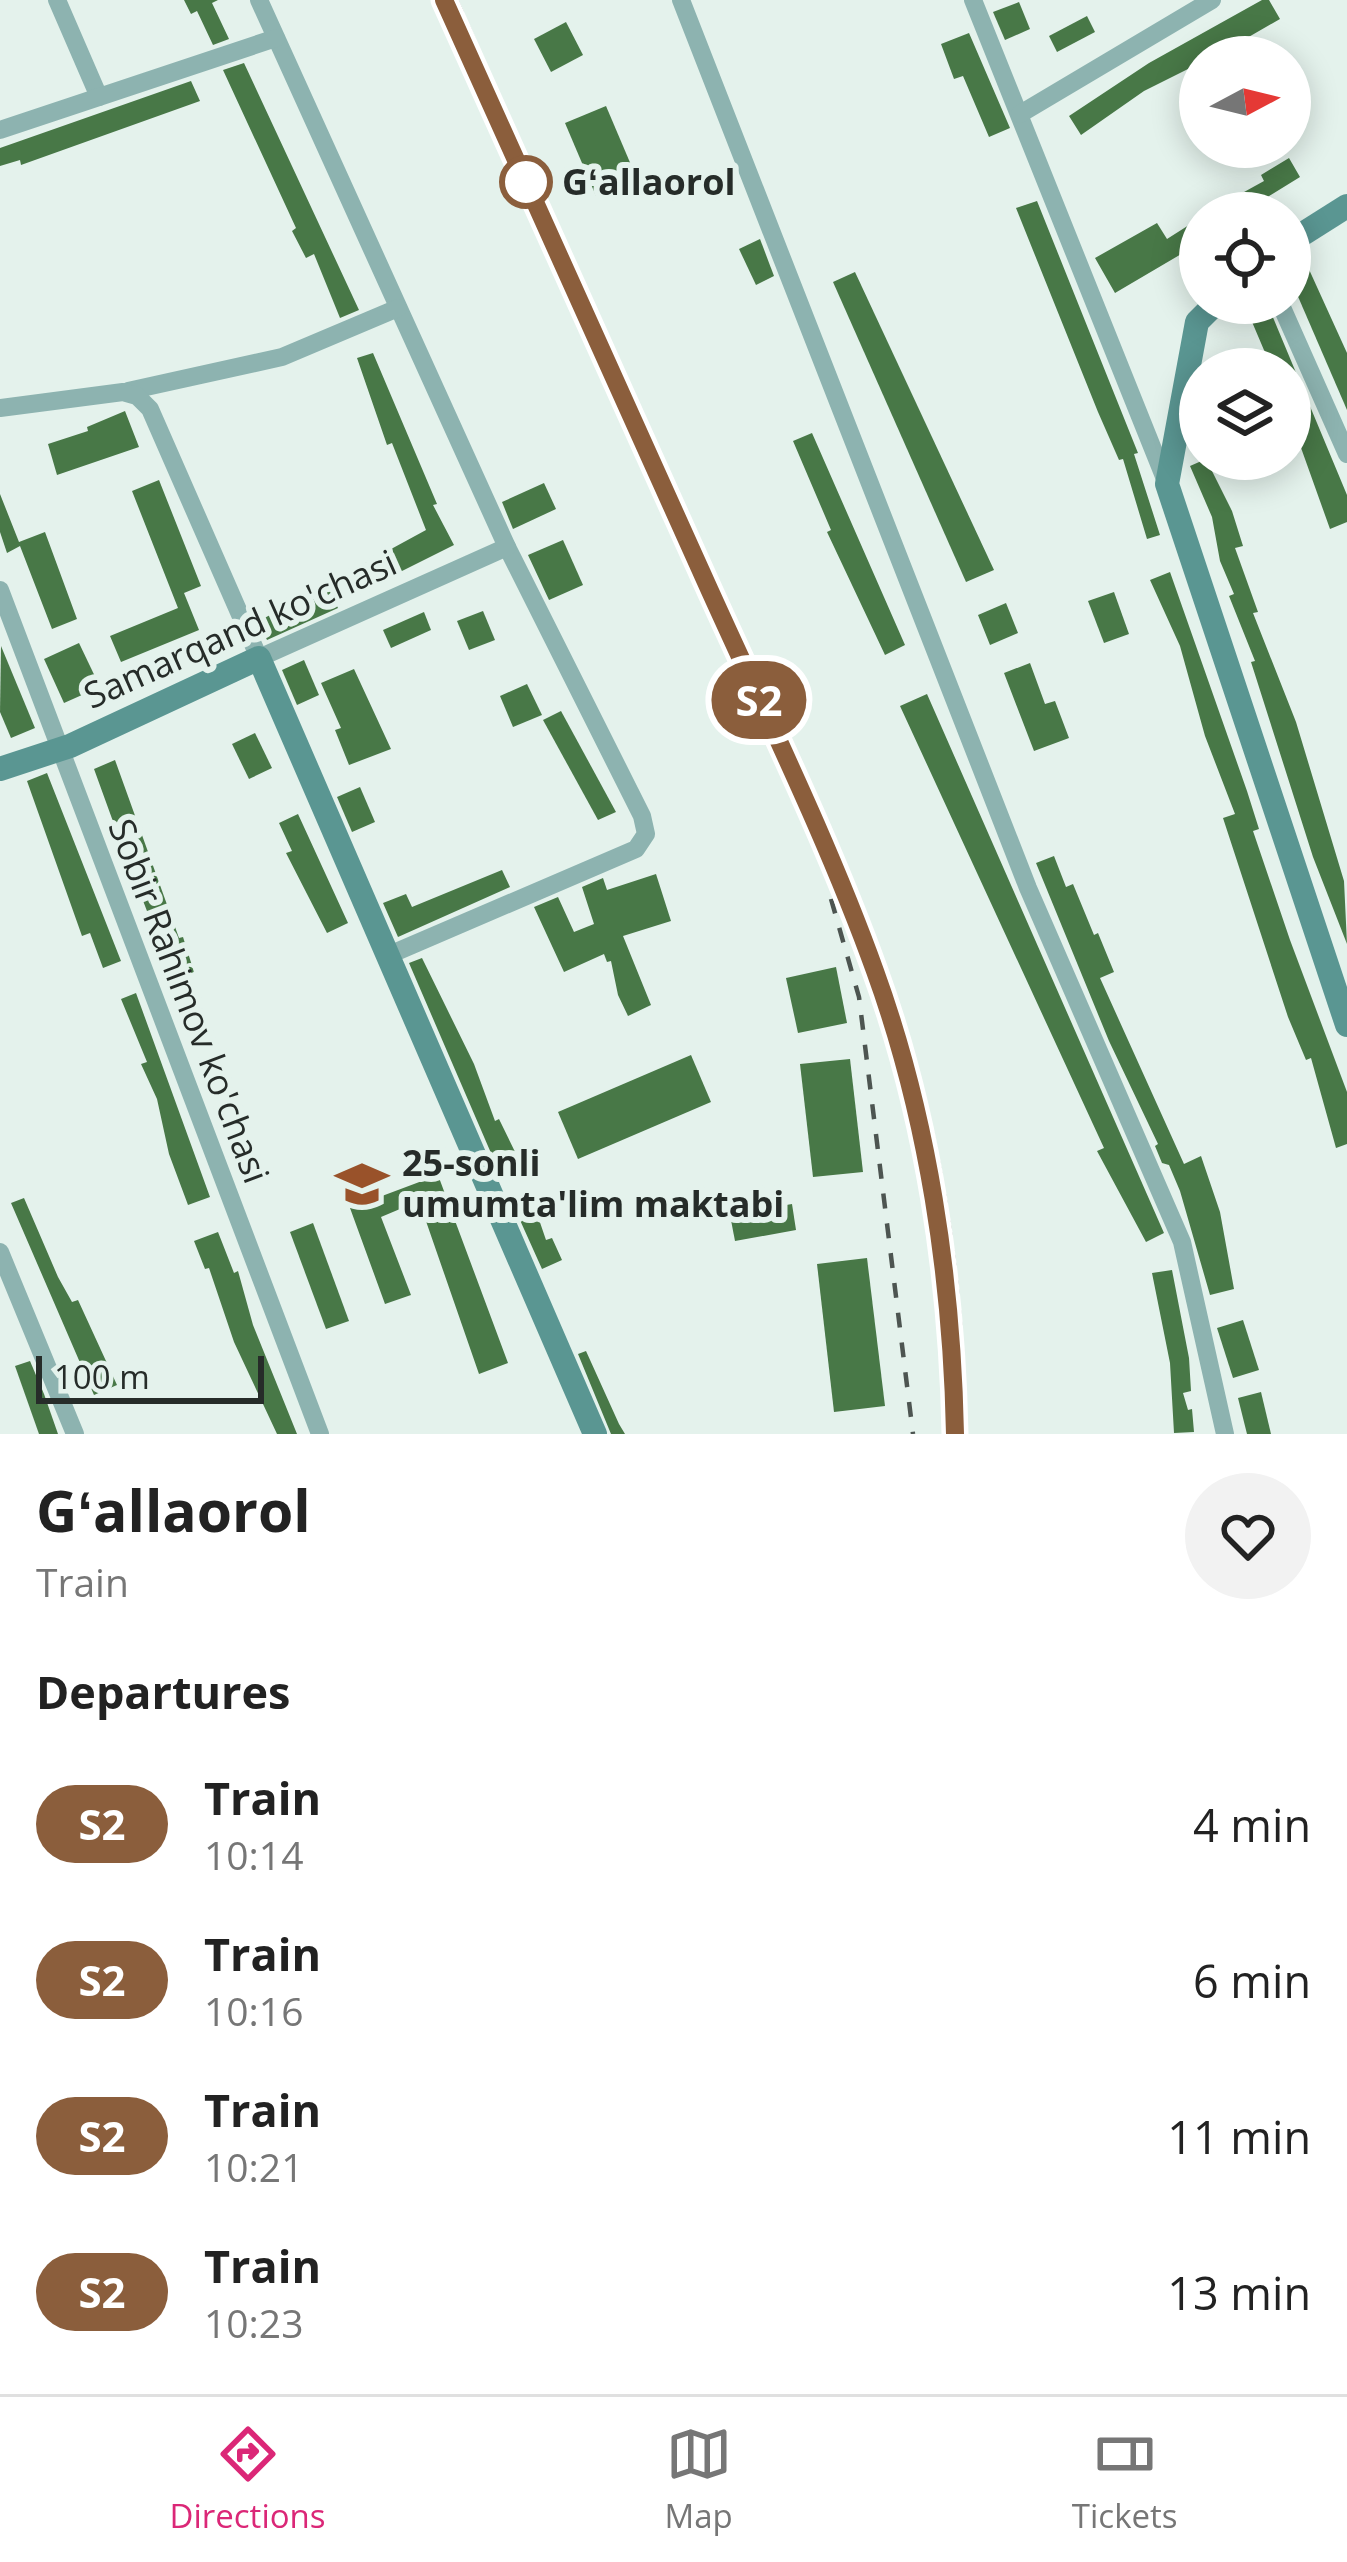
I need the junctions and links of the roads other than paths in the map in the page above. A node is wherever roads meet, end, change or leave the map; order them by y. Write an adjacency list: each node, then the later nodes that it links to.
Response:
1 (58, 0): 7 (street)
2 (260, 0): 6 (street)
3 (681, 0): 30 (street)
4 (973, 0): 8 (street)
5 (1212, 0): 8 (street)
6 (276, 38): 7 (street); 12 (street)
7 (99, 97): 9 (street)
8 (1020, 114): 18 (street)
9 (0, 130)
10 (1347, 206): 11 (street)
11 (1311, 229)
12 (398, 308): 15 (street); 19 (street)
13 (1197, 324): 18 (street)
14 (1289, 324): 17 (street)
15 (123, 392): 16 (street); 21 (street)
16 (0, 408)
17 (1347, 454)
18 (1167, 484): 25 (street)
19 (507, 548): 21 (street, Samarqand ko'chasi); 24 (street)
20 (0, 590): 22 (street, Sobir Rahimov ko'chasi)
21 (259, 658): 22 (street, Samarqand ko'chasi); 24 (street)
22 (59, 749): 23 (street, Samarqand ko'chasi); 28 (street, Sobir Rahimov ko'chasi)
23 (0, 769)
24 (389, 955): 29 (street)
25 (1347, 1025)
26 (0, 1252): 27 (street)
27 (76, 1434)
28 (320, 1434)
29 (595, 1434)
30 (1225, 1434)

